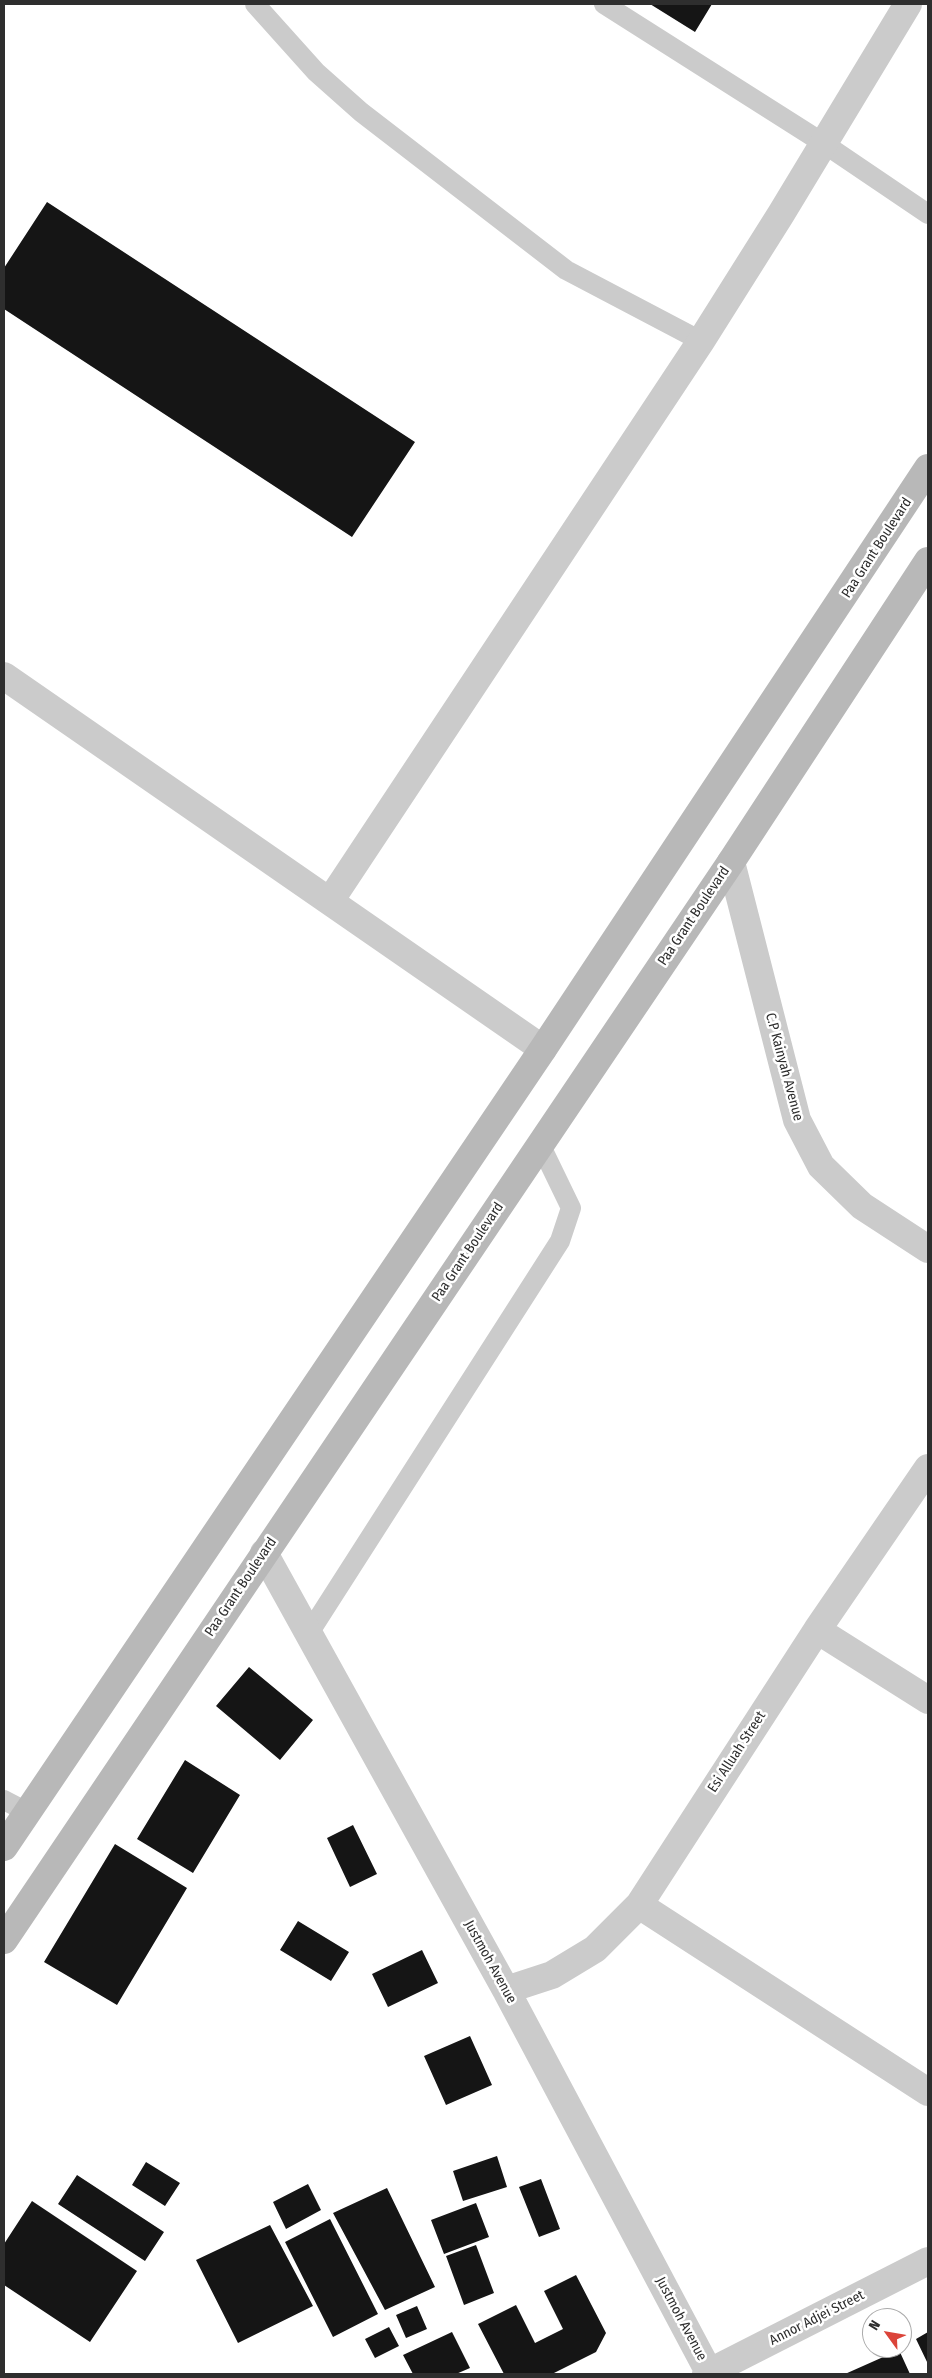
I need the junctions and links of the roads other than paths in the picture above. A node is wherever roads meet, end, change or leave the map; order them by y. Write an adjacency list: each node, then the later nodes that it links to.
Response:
1 (255, 4): 6 (lane)
2 (604, 4): 4 (lane)
3 (908, 4): 4 (street)
4 (823, 143): 5 (lane); 6 (street)
5 (928, 214)
6 (701, 341): 11 (street)
7 (928, 468): 12 (main road, Paa Grant Boulevard)
8 (928, 561): 10 (main road, Paa Grant Boulevard)
9 (4, 676): 11 (street)
10 (731, 862): 13 (main road, Paa Grant Boulevard); 14 (street, C.P Kainyah Avenue)
11 (330, 902): 12 (street)
12 (543, 1049): 20 (main road, Paa Grant Boulevard)
13 (540, 1144): 16 (main road, Paa Grant Boulevard); 18 (lane)
14 (928, 1248)
15 (928, 1468): 17 (street, Esi Alluah Street)
16 (264, 1552): 18 (street, Justmoh Avenue); 23 (main road, Paa Grant Boulevard)
17 (817, 1630): 19 (street); 22 (street, Esi Alluah Street)
18 (308, 1632): 24 (street, Justmoh Avenue)
19 (928, 1700)
20 (15, 1806): 21 (main road, Paa Grant Boulevard)
21 (4, 1847)
22 (638, 1905): 24 (street, Esi Alluah Street); 25 (street)
23 (4, 1940)
24 (506, 1990): 27 (street, Justmoh Avenue)
25 (928, 2092)
26 (928, 2261): 27 (street, Annor Adjei Street)
27 (708, 2374)

